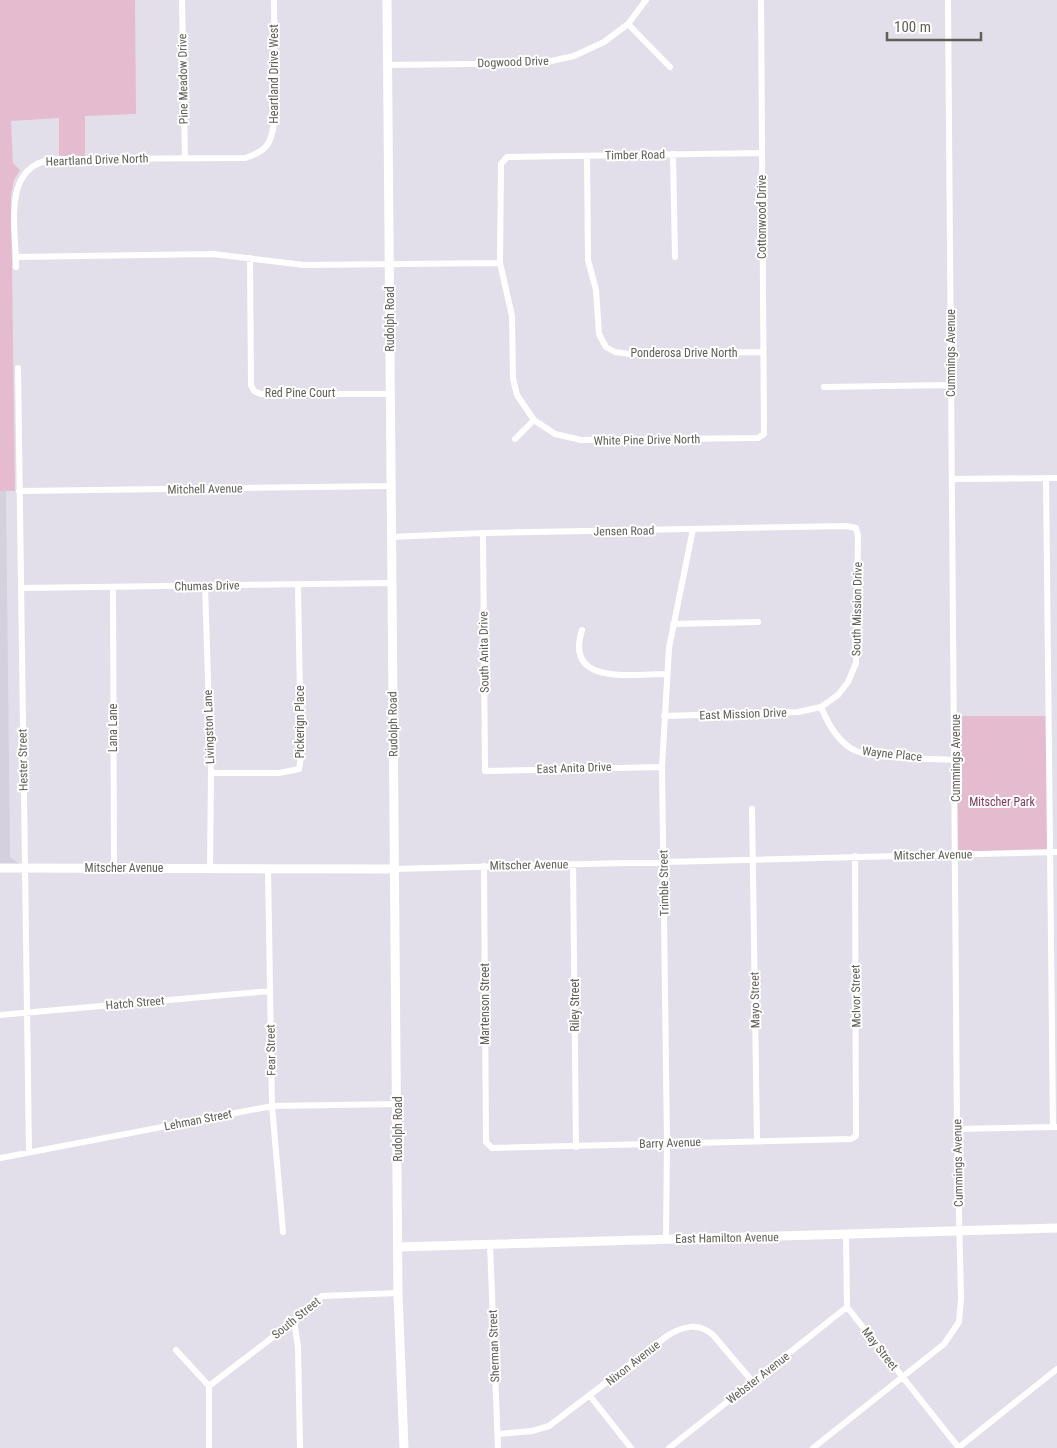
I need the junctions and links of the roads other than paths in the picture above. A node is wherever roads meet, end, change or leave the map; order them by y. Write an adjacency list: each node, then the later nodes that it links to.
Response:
1 (182, 0): 14 (street, Pine Meadow Drive)
2 (274, 0): 10 (street, Heartland Drive West)
3 (387, 0): 8 (street, Rudolph Road)
4 (646, 0): 7 (street, Dogwood Drive)
5 (761, 0): 11 (street, Cottonwood Drive)
6 (948, 0): 23 (street, Cummings Avenue)
7 (628, 24): 8 (street, Dogwood Drive); 9 (street)
8 (388, 65): 18 (street, Rudolph Road)
9 (670, 67)
10 (268, 147): 14 (street, Heartland Drive North)
11 (762, 153): 12 (street, Timber Road); 21 (street, Cottonwood Drive)
12 (673, 154): 13 (street, Timber Road); 15 (street)
13 (587, 156): 19 (street, Timber Road); 21 (street, Ponderosa Drive North)
14 (185, 159): 16 (street, Heartland Drive North)
15 (674, 256)
16 (16, 257): 17 (street); 20 (street, Heartland Drive North)
17 (250, 258): 18 (street); 25 (street, Red Pine Court)
18 (389, 263): 19 (street); 25 (street, Rudolph Road)
19 (500, 263): 26 (street)
20 (16, 267)
21 (763, 352): 27 (street, Cottonwood Drive)
22 (18, 368): 33 (street, Hester Street)
23 (951, 385): 24 (street); 31 (street, Cummings Avenue)
24 (824, 387)
25 (390, 394): 32 (street, Rudolph Road)
26 (534, 420): 27 (street, White Pine Drive North); 28 (street)
27 (764, 434)
28 (515, 439)
29 (1046, 478): 30 (street); 31 (street); 54 (street)
30 (1057, 478)
31 (953, 479): 49 (street, Cummings Avenue)
32 (390, 486): 33 (street, Mitchell Avenue); 37 (street, Rudolph Road)
33 (19, 491): 42 (street, Hester Street)
34 (856, 528): 35 (street, Jensen Road); 47 (street, South Mission Drive)
35 (693, 530): 36 (street, Jensen Road); 44 (street, Trimble Street)
36 (483, 533): 37 (street, Jensen Road); 51 (street, South Anita Drive)
37 (391, 538): 38 (street, Rudolph Road)
38 (392, 583): 40 (street, Chumas Drive); 67 (street, Rudolph Road)
39 (205, 586): 40 (street, Chumas Drive); 41 (street, Chumas Drive); 52 (street, Livingston Lane)
40 (298, 586): 52 (street, Pickerign Place)
41 (113, 587): 42 (street, Chumas Drive); 66 (street, Lana Lane)
42 (21, 588): 63 (street, Hester Street)
43 (758, 622): 44 (street)
44 (673, 624): 46 (street, Trimble Street)
45 (582, 630): 46 (street)
46 (666, 674): 48 (street, Trimble Street)
47 (821, 707): 48 (street, East Mission Drive); 49 (street, Wayne Place)
48 (664, 716): 50 (street, Trimble Street)
49 (956, 760): 56 (street, Cummings Avenue)
50 (662, 767): 51 (street, East Anita Drive); 59 (street, Trimble Street)
51 (485, 771)
52 (211, 773): 64 (street, Livingston Lane)
53 (752, 809): 58 (street, Mayo Street)
54 (1049, 852): 55 (street, Mitscher Avenue); 56 (street, Mitscher Avenue); 73 (street)
55 (1057, 852)
56 (955, 855): 57 (street, Mitscher Avenue); 74 (street, Cummings Avenue)
57 (855, 856): 58 (street, Mitscher Avenue); 75 (street, McIvor Street)
58 (754, 859): 59 (street, Mitscher Avenue); 76 (street, Mayo Street)
59 (664, 862): 60 (street, Mitscher Avenue); 78 (street, Trimble Street)
60 (573, 864): 61 (street, Mitscher Avenue); 79 (street, Riley Street)
61 (484, 866): 67 (street, Mitscher Avenue); 77 (street, Martenson Street)
62 (0, 868): 63 (street, Mitscher Avenue)
63 (25, 868): 66 (street, Mitscher Avenue); 69 (street, Hester Street)
64 (210, 868): 65 (street, Mitscher Avenue); 66 (street, Mitscher Avenue)
65 (268, 868): 67 (street, Mitscher Avenue); 68 (street, Fear Street)
66 (114, 869)
67 (395, 869): 71 (street, Rudolph Road)
68 (270, 991): 69 (street, Hatch Street); 72 (street, Fear Street)
69 (26, 1012): 70 (street, Hatch Street); 80 (street, Hester Street)
70 (0, 1014)
71 (398, 1104): 72 (street, Lehman Street); 88 (street, Rudolph Road)
72 (272, 1106): 80 (street, Lehman Street); 84 (street, Fear Street)
73 (1055, 1127): 74 (street)
74 (957, 1129): 83 (street, Cummings Avenue)
75 (856, 1136): 76 (street, Barry Avenue)
76 (756, 1140): 78 (street, Barry Avenue)
77 (486, 1142): 79 (street, Barry Avenue)
78 (667, 1143): 79 (street, Barry Avenue); 86 (street, Trimble Street)
79 (576, 1147)
80 (29, 1152): 81 (street, Lehman Street)
81 (0, 1158)
82 (1057, 1228): 83 (street, East Hamilton Avenue)
83 (959, 1231): 85 (street, East Hamilton Avenue); 94 (street, Cummings Avenue)
84 (283, 1232)
85 (846, 1235): 86 (street, East Hamilton Avenue); 90 (street)
86 (666, 1239): 87 (street, East Hamilton Avenue)
87 (490, 1244): 88 (street, East Hamilton Avenue); 98 (street, Sherman Street)
88 (398, 1247): 89 (street, Rudolph Road)
89 (398, 1293): 91 (street, South Street); 101 (street, Rudolph Road)
90 (847, 1307): 94 (street, May Street); 95 (street, Webster Avenue)
91 (294, 1321): 96 (street, South Street); 100 (street)
92 (176, 1350): 96 (street)
93 (1057, 1369): 106 (street)
94 (902, 1377): 105 (street, Cummings Avenue); 106 (street, May Street)
95 (753, 1382): 97 (street, Nixon Avenue); 104 (street, Webster Avenue)
96 (209, 1386): 99 (street)
97 (590, 1396): 98 (street, Nixon Avenue); 103 (street)
98 (498, 1434): 102 (street, Sherman Street)
99 (209, 1448)
100 (300, 1448)
101 (404, 1448)
102 (498, 1448)
103 (631, 1448)
104 (669, 1448)
105 (813, 1448)
106 (958, 1448)

